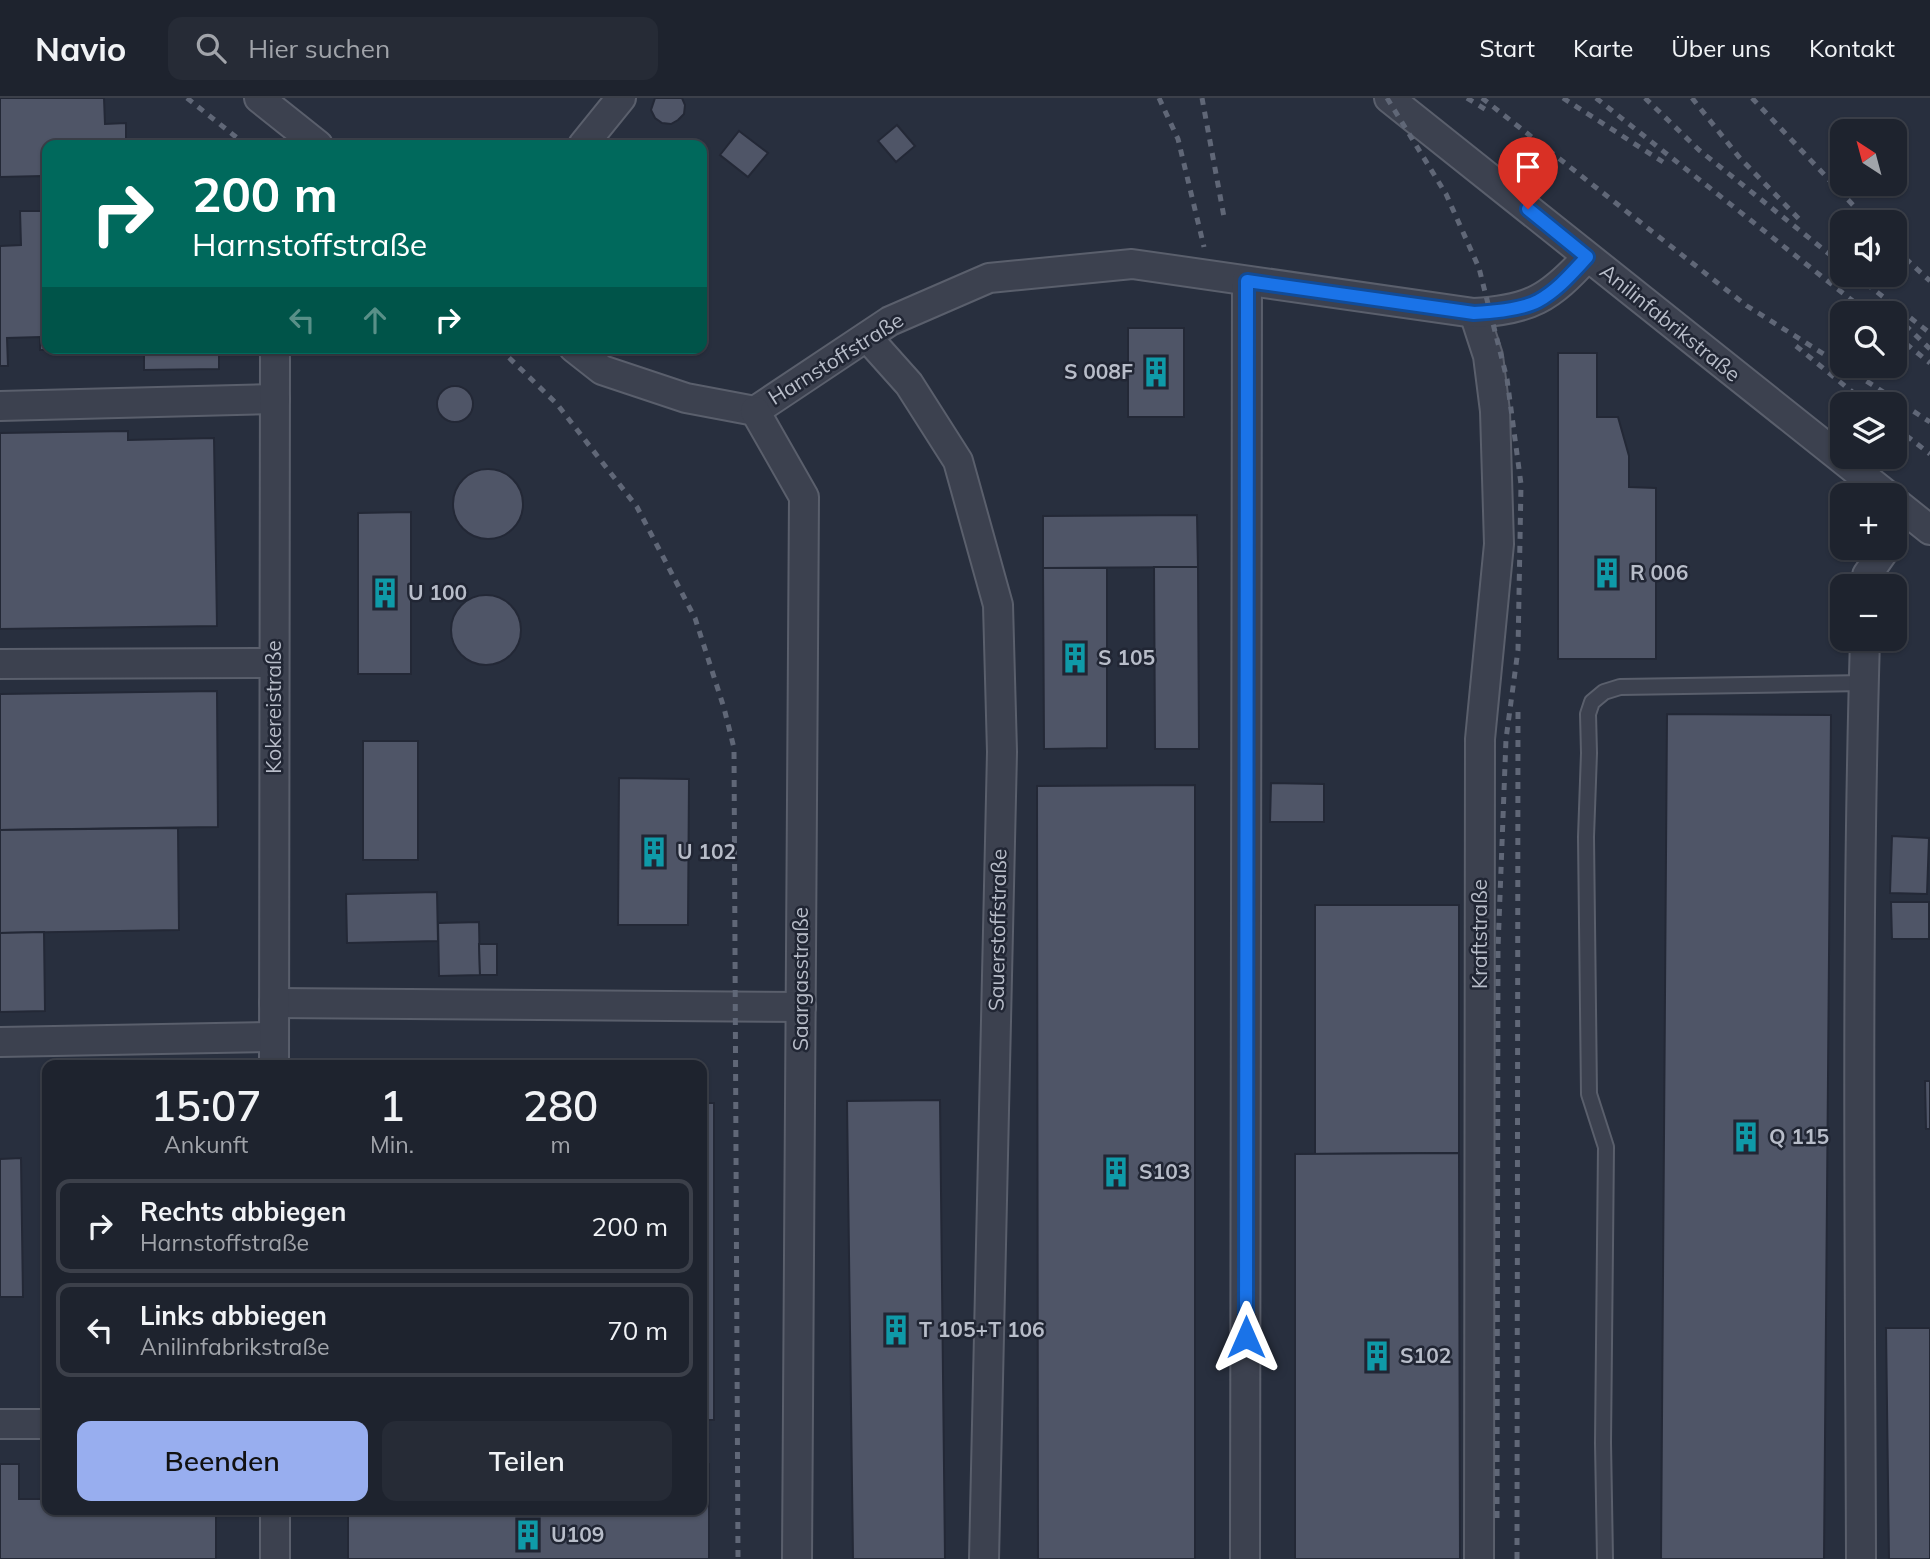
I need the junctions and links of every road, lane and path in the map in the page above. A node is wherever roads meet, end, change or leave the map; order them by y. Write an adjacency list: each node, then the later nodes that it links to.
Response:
1 (259, 98): 4 (street)
2 (621, 98): 5 (street)
3 (1389, 98): 6 (street, Anilinfabrikstraße)
4 (312, 140)
5 (587, 140)
6 (1587, 257): 8 (street, Harnstoffstraße); 15 (street, Anilinfabrikstraße)
7 (1247, 281): 8 (street, Harnstoffstraße); 9 (street, Harnstoffstraße); 32 (street)
8 (1474, 313): 33 (street, Kraftstraße)
9 (867, 337): 14 (street, Harnstoffstraße); 31 (street, Sauerstoffstraße)
10 (275, 354): 12 (street, Kokereistraße)
11 (582, 354): 14 (street, Harnstoffstraße)
12 (275, 399): 13 (street); 17 (street, Kokereistraße)
13 (0, 406)
14 (755, 411): 21 (street, Saargasstraße)
15 (1871, 483)
16 (1865, 651): 19 (street)
17 (274, 663): 18 (street); 20 (street, Kokereistraße)
18 (0, 664)
19 (1864, 683): 34 (lane); 35 (street)
20 (274, 1003): 21 (street); 22 (street, Kokereistraße)
21 (801, 1007): 30 (street, Saargasstraße)
22 (274, 1037): 24 (street); 25 (street, Kokereistraße)
23 (0, 1042): 24 (street)
24 (64, 1053)
25 (274, 1060)
26 (0, 1424): 27 (street)
27 (42, 1424)
28 (275, 1515): 29 (street)
29 (275, 1559)
30 (797, 1559)
31 (984, 1559)
32 (1245, 1559)
33 (1479, 1559)
34 (1605, 1559)
35 (1861, 1559)

